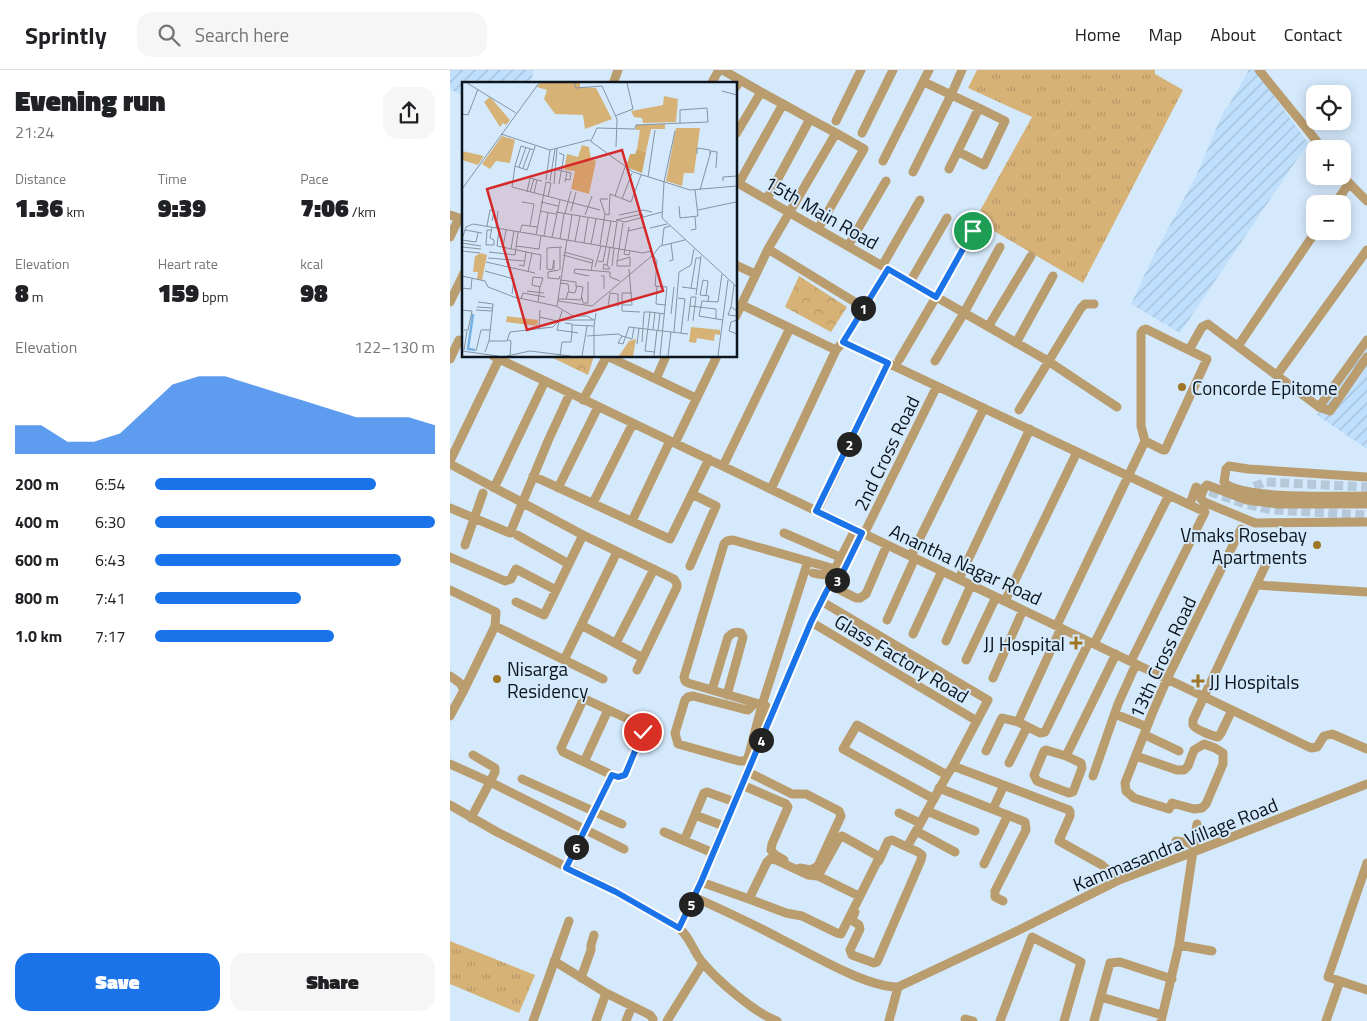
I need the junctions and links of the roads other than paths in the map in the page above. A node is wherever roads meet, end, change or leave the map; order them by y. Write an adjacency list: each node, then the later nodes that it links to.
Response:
1 (618, 70): 8 (street)
2 (721, 70): 9 (street); 10 (street)
3 (861, 70): 18 (street)
4 (893, 70): 21 (street)
5 (929, 70): 11 (street)
6 (962, 70): 14 (street)
7 (1259, 70): 22 (street)
8 (614, 82)
9 (712, 82)
10 (737, 82)
11 (924, 82): 14 (street); 24 (street)
12 (738, 83): 13 (street)
13 (761, 92): 15 (street); 19 (street)
14 (952, 95): 16 (street); 26 (street)
15 (783, 104): 17 (street); 28 (street)
16 (979, 108): 23 (street); 23 (street)
17 (810, 119): 20 (street); 30 (street)
18 (836, 121)
19 (738, 131)
20 (836, 133): 33 (street); 36 (street)
21 (862, 133)
22 (1316, 140)
23 (958, 152): 25 (street)
24 (882, 160)
25 (949, 169)
26 (913, 172)
27 (886, 181): 40 (street)
28 (738, 182): 30 (street, 15th Main Road)
29 (1351, 184): 32 (street)
30 (766, 199): 33 (street, 15th Main Road)
31 (920, 200): 46 (street)
32 (1367, 201)
33 (789, 212): 36 (street, 15th Main Road); 42 (street)
34 (450, 215): 38 (street)
35 (948, 218): 50 (street)
36 (818, 229): 40 (street, 15th Main Road)
37 (973, 231): 52 (street)
38 (450, 237)
39 (1310, 240): 64 (street)
40 (848, 246): 46 (street, 15th Main Road)
41 (1000, 247): 57 (street)
42 (768, 249): 47 (street); 55 (street)
43 (1367, 250): 78 (street)
44 (1031, 256): 58 (street)
45 (738, 266): 47 (street)
46 (885, 267): 50 (street, 15th Main Road); 55 (street)
47 (756, 274): 53 (street)
48 (1053, 276): 63 (street)
49 (462, 277): 51 (street)
50 (910, 282): 52 (street, 15th Main Road)
51 (451, 297)
52 (936, 297): 57 (street, 15th Main Road); 74 (street)
53 (742, 304): 56 (street); 59 (street)
54 (1094, 304): 76 (street)
55 (863, 307): 62 (street)
56 (738, 312)
57 (964, 313): 58 (street, 15th Main Road); 75 (street)
58 (988, 327): 63 (street, 15th Main Road)
59 (790, 328): 65 (street); 97 (street)
60 (457, 339): 73 (street)
61 (1367, 340): 87 (street)
62 (843, 342): 65 (street); 77 (street)
63 (1016, 343): 76 (street, 15th Main Road)
64 (1238, 346): 66 (street); 78 (street)
65 (836, 350): 104 (street)
66 (1189, 350): 92 (street); 92 (street)
67 (1367, 357): 87 (street)
68 (496, 358): 80 (street, Anantha Nagar Road); 96 (street)
69 (606, 358): 84 (street)
70 (611, 358): 79 (street)
71 (665, 358): 79 (street)
72 (716, 358): 83 (street)
73 (450, 359)
74 (899, 360)
75 (935, 360)
76 (1048, 361): 86 (street, 15th Main Road); 89 (street)
77 (888, 363): 81 (street); 115 (street)
78 (1277, 375): 87 (street)
79 (656, 379): 83 (street)
80 (545, 381): 82 (street, Anantha Nagar Road); 102 (street)
81 (937, 386): 88 (street); 120 (street, 2nd Cross Road)
82 (570, 393): 84 (street, Anantha Nagar Road); 98 (street)
83 (696, 398): 93 (street)
84 (583, 400): 85 (street, Anantha Nagar Road)
85 (598, 406): 90 (street, Anantha Nagar Road); 103 (street)
86 (1117, 406)
87 (1319, 406)
88 (984, 408): 91 (street); 128 (street)
89 (1019, 410)
90 (633, 423): 93 (street, Anantha Nagar Road); 111 (street)
91 (1030, 430): 94 (street); 138 (street)
92 (1145, 441): 99 (street)
93 (672, 442): 95 (street, Anantha Nagar Road); 117 (street)
94 (1077, 452): 99 (street); 147 (street)
95 (709, 459): 97 (street, Anantha Nagar Road); 107 (street)
96 (450, 463): 102 (street)
97 (723, 466): 104 (street, Anantha Nagar Road)
98 (533, 476): 103 (street); 110 (street)
99 (1128, 476): 108 (street); 154 (street)
100 (1367, 477): 105 (street)
101 (1196, 487): 112 (street)
102 (494, 488): 110 (street)
103 (558, 488): 111 (street)
104 (771, 489): 115 (street, Anantha Nagar Road)
105 (1237, 492): 109 (street); 113 (street); 118 (street)
106 (483, 493): 116 (street)
107 (692, 494): 117 (street); 133 (street)
108 (1169, 495): 112 (street); 157 (street)
109 (1367, 496)
110 (523, 502): 116 (street); 123 (street)
111 (593, 503): 117 (street)
112 (1190, 504): 163 (street)
113 (1367, 504)
114 (450, 508): 116 (street)
115 (816, 511): 120 (street, Anantha Nagar Road)
116 (475, 518): 124 (street)
117 (632, 521)
118 (1367, 522)
119 (1241, 529): 168 (street, 13th Cross Road)
120 (861, 532): 125 (street, Anantha Nagar Road); 129 (street); 135 (street)
121 (784, 533): 129 (street)
122 (517, 535): 132 (street)
123 (584, 535): 126 (street); 132 (street)
124 (466, 545)
125 (887, 545): 128 (street, Anantha Nagar Road); 139 (street)
126 (617, 552): 134 (street); 152 (street)
127 (450, 557): 143 (street)
128 (913, 557): 136 (street, Anantha Nagar Road); 150 (street)
129 (842, 558): 135 (street)
130 (1268, 560): 141 (street)
131 (808, 561): 135 (street); 170 (street); 173 (street)
132 (569, 564): 143 (street)
133 (690, 566)
134 (654, 569): 158 (street); 160 (street)
135 (839, 570): 137 (street); 139 (street)
136 (942, 571): 138 (street, Anantha Nagar Road); 155 (street)
137 (813, 573)
138 (959, 579): 140 (street, Anantha Nagar Road)
139 (830, 585): 146 (street)
140 (971, 585): 145 (street, Anantha Nagar Road); 156 (street)
141 (1256, 585): 144 (street); 172 (street)
142 (450, 590): 153 (street)
143 (556, 590): 148 (street)
144 (1367, 592)
145 (996, 597): 147 (street, Anantha Nagar Road); 162 (street)
146 (821, 601): 151 (street); 178 (street, Glass Factory Road)
147 (1005, 601): 149 (street, Anantha Nagar Road)
148 (516, 602)
149 (1023, 610): 154 (street, Anantha Nagar Road); 166 (street)
150 (887, 620)
151 (811, 622): 178 (street, Glass Factory Road); 181 (street)
152 (581, 625): 158 (street); 161 (street)
153 (495, 626): 161 (street); 169 (street)
154 (1059, 627): 157 (street, Anantha Nagar Road); 179 (street)
155 (913, 634)
156 (946, 641)
157 (1092, 643): 159 (street, Anantha Nagar Road); 180 (street)
158 (616, 644): 160 (street)
159 (1116, 654): 163 (street, Anantha Nagar Road); 187 (street)
160 (643, 658): 164 (street)
161 (564, 660): 167 (street)
162 (966, 660)
163 (1134, 663): 168 (street, Anantha Nagar Road); 176 (street)
164 (637, 670)
165 (450, 676): 169 (street)
166 (993, 678)
167 (603, 679)
168 (1167, 679): 172 (street, Anantha Nagar Road); 182 (street, 13th Cross Road)
169 (464, 690): 177 (street)
170 (712, 690): 171 (street); 171 (street)
171 (726, 694): 173 (street)
172 (1204, 696): 175 (street, Anantha Nagar Road); 175 (street)
173 (758, 704): 173 (street); 181 (street)
174 (608, 710): 189 (street); 189 (street); 194 (street)
175 (1232, 710): 183 (street, Anantha Nagar Road)
176 (1115, 714): 182 (street); 196 (street)
177 (450, 716)
178 (977, 721): 192 (street)
179 (1018, 722): 180 (street); 184 (street)
180 (1027, 727): 190 (street)
181 (766, 728): 193 (street)
182 (1146, 731): 185 (street); 188 (street, 13th Cross Road)
183 (1367, 749)
184 (986, 751)
185 (1179, 751)
186 (473, 755): 198 (street)
187 (1066, 756): 187 (street)
188 (1136, 756): 188 (street, 13th Cross Road)
189 (584, 762): 194 (street)
190 (1009, 763)
191 (450, 764): 198 (street)
192 (952, 766): 195 (street); 201 (street)
193 (748, 772): 200 (street); 200 (street)
194 (612, 775): 207 (street)
195 (947, 775): 202 (street); 203 (street)
196 (1093, 776)
197 (522, 779): 207 (street)
198 (490, 782): 212 (street); 217 (street)
199 (1367, 784): 224 (street, Kammasandra Village Road)
200 (742, 785): 204 (street)
201 (1004, 785): 206 (street); 231 (street)
202 (939, 788): 203 (street); 206 (street)
203 (934, 799): 208 (street)
204 (735, 802): 210 (street); 215 (street)
205 (450, 805): 212 (street)
206 (993, 809): 211 (street)
207 (594, 811): 213 (street); 217 (street)
208 (927, 811): 216 (street); 218 (street)
209 (899, 813): 216 (street)
210 (695, 815): 215 (street); 220 (street)
211 (1008, 815): 228 (street); 236 (street)
212 (471, 818): 229 (street)
213 (622, 824)
214 (1197, 824): 224 (street)
215 (724, 826): 226 (street)
216 (918, 827): 222 (street); 225 (street)
217 (584, 830): 223 (street); 229 (street)
218 (975, 831)
219 (664, 832): 220 (street)
220 (684, 841): 226 (street)
221 (1176, 841): 224 (street)
222 (907, 847): 222 (street)
223 (624, 848)
224 (1194, 848): 231 (street, Kammasandra Village Road); 242 (street)
225 (955, 852)
226 (713, 853): 232 (street)
227 (1367, 863): 248 (street)
228 (984, 864)
229 (566, 868): 238 (street)
230 (818, 876): 234 (street); 234 (street); 235 (street)
231 (1119, 880): 239 (street, Kammasandra Village Road)
232 (701, 882): 233 (street); 235 (street)
233 (694, 896): 238 (street); 249 (street)
234 (859, 896): 235 (street)
235 (749, 899)
236 (1003, 901)
237 (569, 921): 244 (street)
238 (679, 928): 245 (street)
239 (1019, 930): 241 (street); 249 (street, Kammasandra Village Road)
240 (594, 935): 246 (street)
241 (1032, 937): 262 (street); 263 (street)
242 (1179, 946): 243 (street); 247 (street)
243 (1212, 951)
244 (554, 961): 246 (street); 256 (street)
245 (703, 963): 259 (street); 260 (street)
246 (581, 978): 251 (street)
247 (1172, 979): 252 (street); 254 (street)
248 (1340, 981): 250 (street); 265 (street)
249 (898, 987): 261 (street)
250 (1367, 990)
251 (606, 994): 253 (street); 257 (street)
252 (1101, 996): 254 (street); 264 (street)
253 (632, 1006): 255 (street); 258 (street)
254 (1161, 1018)
255 (654, 1020)
256 (533, 1021)
257 (596, 1021)
258 (626, 1021)
259 (667, 1021)
260 (777, 1021)
261 (889, 1021)
262 (1000, 1021)
263 (1064, 1021)
264 (1094, 1021)
265 (1326, 1021)

